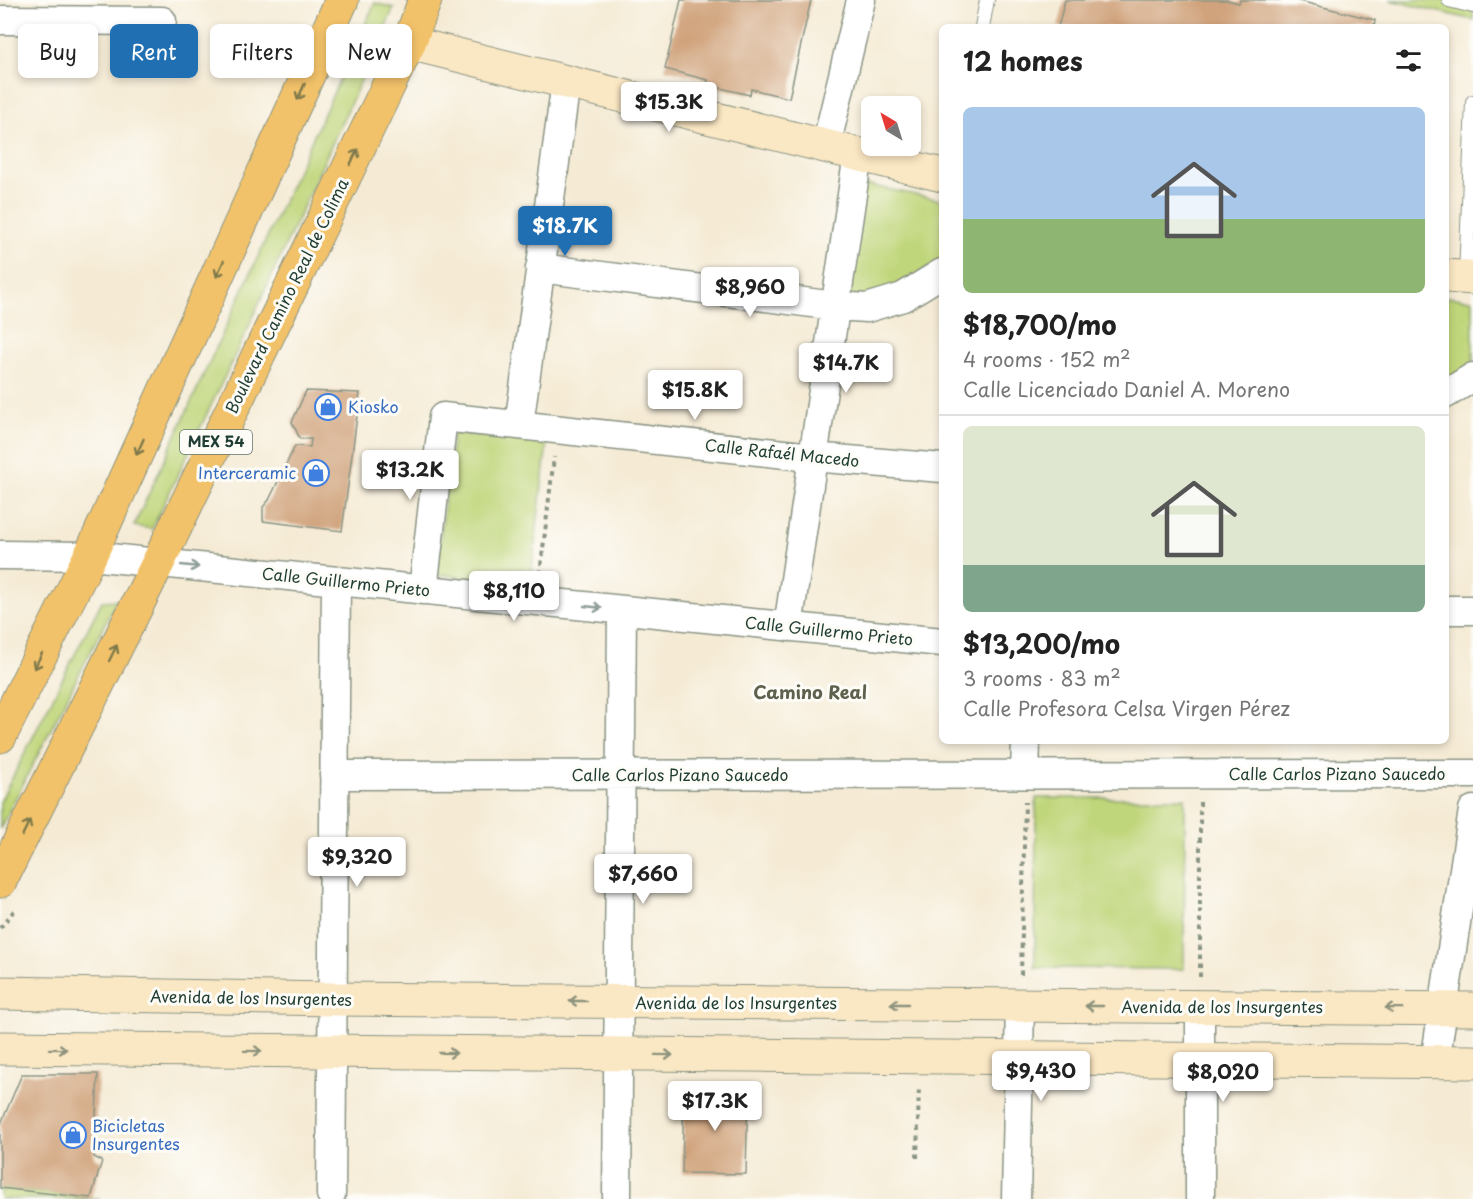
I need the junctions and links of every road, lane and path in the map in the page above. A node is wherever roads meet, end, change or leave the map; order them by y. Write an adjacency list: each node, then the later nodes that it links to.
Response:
1 (342, 0): 29 (main road, one-way to 29)
2 (425, 0): 10 (main road, Boulevard Camino Real de Colima / MEX 54)
3 (861, 0): 15 (street)
4 (987, 0): 9 (lane)
5 (1449, 0): 6 (lane)
6 (1473, 6)
7 (0, 20): 8 (street)
8 (162, 21)
9 (983, 24)
10 (412, 35)
11 (412, 44): 13 (street)
12 (392, 78): 30 (main road, Boulevard Camino Real de Colima / MEX 54, one-way to 12)
13 (566, 82): 15 (street); 18 (street)
14 (1473, 102): 20 (lane)
15 (826, 146): 16 (street)
16 (858, 154): 17 (street); 21 (street)
17 (939, 174)
18 (540, 268): 21 (street); 24 (street)
19 (939, 275): 21 (street)
20 (1462, 278)
21 (835, 306): 26 (street)
22 (1473, 377): 23 (street)
23 (1449, 392)
24 (519, 425): 25 (street, Calle Rafaél Macedo); 32 (street, Calle Rafaél Macedo)
25 (557, 429): 26 (street, Calle Rafaél Macedo); 33 (path)
26 (813, 457): 27 (street, Calle Rafaél Macedo); 37 (street)
27 (939, 468)
28 (0, 555): 29 (street, Calle Guillermo Prieto)
29 (90, 556): 30 (street, Calle Guillermo Prieto); 39 (main road, one-way to 39)
30 (158, 563): 31 (street, Calle Guillermo Prieto, one-way to 31); 47 (main road, Boulevard Camino Real de Colima / MEX 54, one-way to 30)
31 (336, 581): 32 (street, Calle Guillermo Prieto); 44 (street)
32 (423, 590): 33 (street, Calle Guillermo Prieto)
33 (536, 601): 34 (street, Calle Guillermo Prieto, one-way to 34)
34 (622, 610): 37 (street, Calle Guillermo Prieto); 45 (street)
35 (1449, 610): 36 (street)
36 (1473, 610)
37 (788, 627): 38 (street, Calle Guillermo Prieto)
38 (939, 642)
39 (0, 736)
40 (1026, 744): 41 (street)
41 (1025, 774): 42 (street, Calle Carlos Pizano Saucedo); 45 (street, Calle Carlos Pizano Saucedo); 51 (path)
42 (1201, 774): 43 (street, Calle Carlos Pizano Saucedo); 52 (path)
43 (1473, 774)
44 (334, 775): 45 (street, Calle Carlos Pizano Saucedo); 49 (street)
45 (621, 775): 50 (street)
46 (1473, 810): 53 (street)
47 (0, 880)
48 (0, 993): 49 (street, Avenida de los Insurgentes)
49 (332, 999): 50 (street, Avenida de los Insurgentes, one-way to 49); 55 (street)
50 (619, 1002): 51 (street, Avenida de los Insurgentes, one-way to 50); 56 (street)
51 (1020, 1005): 52 (street, Avenida de los Insurgentes, one-way to 51); 58 (street)
52 (1200, 1006): 53 (street, Avenida de los Insurgentes, one-way to 52); 59 (street)
53 (1458, 1009): 60 (street)
54 (0, 1048): 55 (street, one-way to 55)
55 (332, 1052): 56 (street, one-way to 56); 63 (street)
56 (618, 1054): 57 (street, one-way to 57); 64 (street)
57 (919, 1057): 58 (street); 62 (path)
58 (1019, 1058): 59 (street); 65 (street)
59 (1200, 1060): 60 (street); 66 (street)
60 (1435, 1062): 61 (street)
61 (1473, 1062)
62 (917, 1158)
63 (331, 1194)
64 (617, 1199)
65 (1016, 1199)
66 (1200, 1199)

